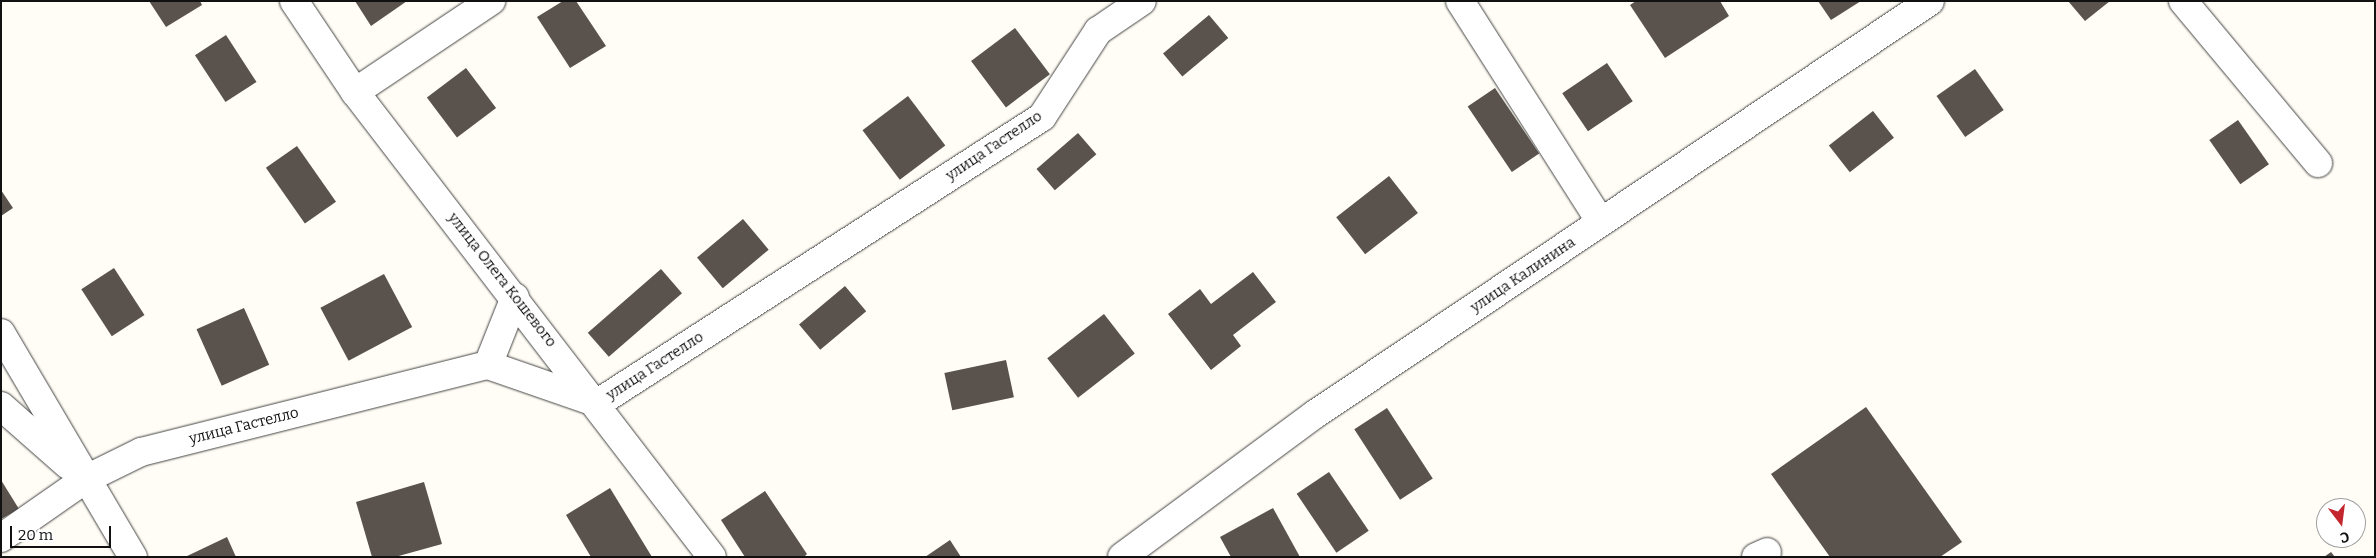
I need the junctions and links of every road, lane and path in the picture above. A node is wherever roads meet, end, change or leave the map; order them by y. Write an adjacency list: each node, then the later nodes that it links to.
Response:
1 (294, 1): 7 (street, улица Олега Кошевого)
2 (492, 1): 7 (street)
3 (1142, 1): 13 (street, улица Гастелло)
4 (1460, 1): 9 (street)
5 (1930, 1): 9 (street, улица Калинина)
6 (2183, 1): 8 (street)
7 (355, 92): 10 (street, улица Олега Кошевого)
8 (2318, 163)
9 (1601, 222): 19 (street, улица Калинина)
10 (515, 297): 12 (street); 13 (street, улица Олега Кошевого)
11 (1, 333): 15 (street)
12 (488, 365): 13 (street, улица Гастелло); 15 (street, улица Гастелло)
13 (598, 403): 18 (street, улица Олега Кошевого)
14 (1, 406): 15 (street)
15 (84, 480): 16 (street, улица Гастелло); 17 (street)
16 (1, 538)
17 (133, 557)
18 (712, 557)
19 (1122, 557)

